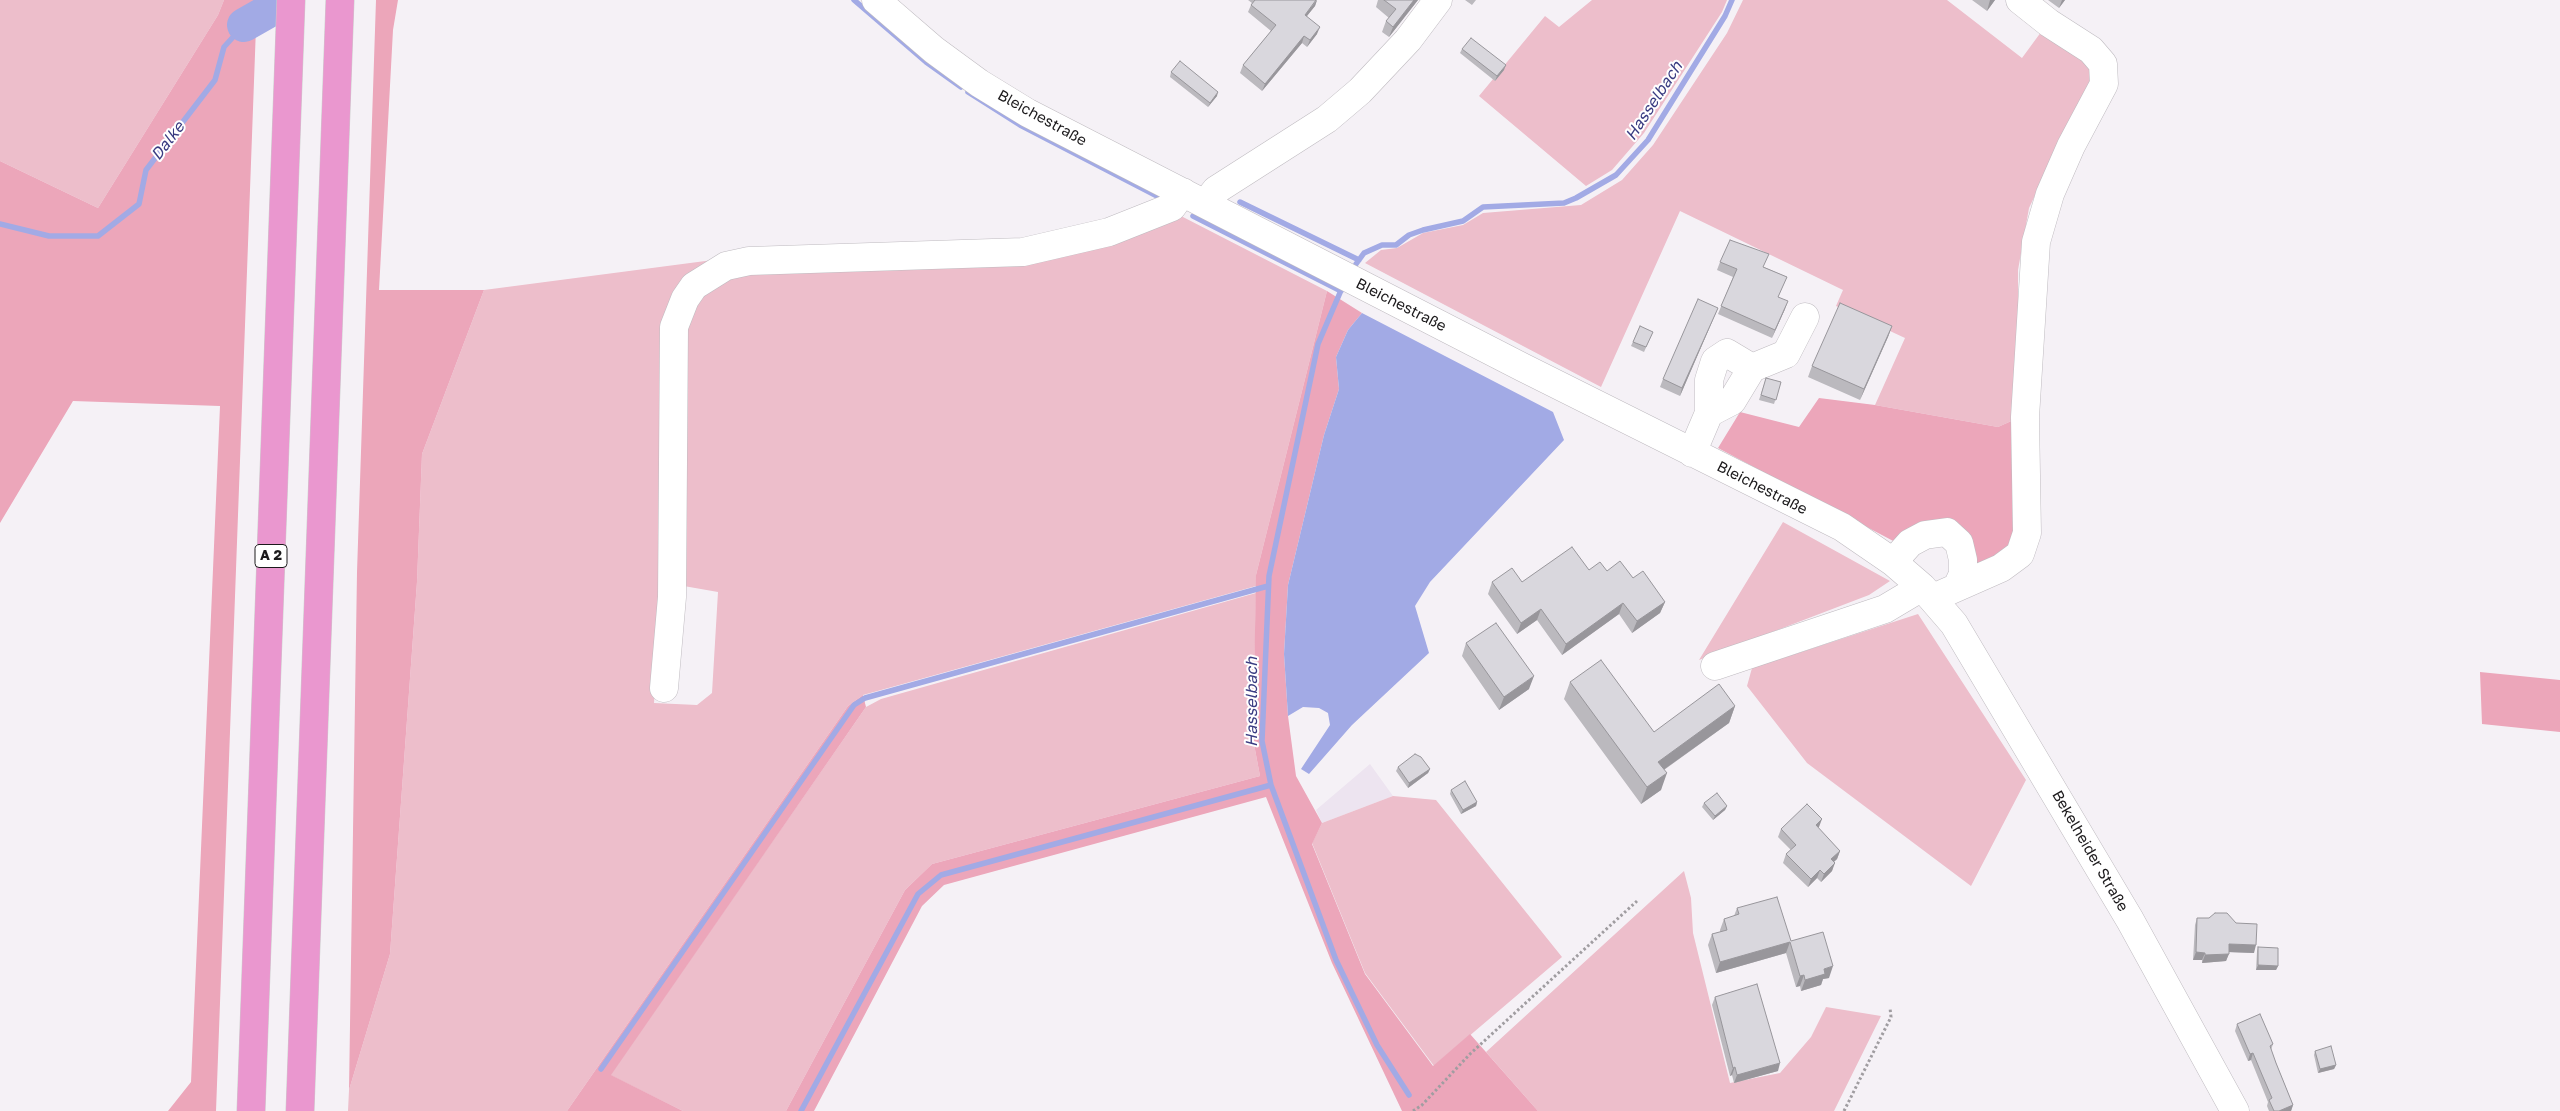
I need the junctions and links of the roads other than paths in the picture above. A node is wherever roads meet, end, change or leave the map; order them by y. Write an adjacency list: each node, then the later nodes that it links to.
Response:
1 (291, 0): 14 (highway, A 2)
2 (340, 0): 15 (highway)
3 (876, 0): 6 (street, Bleichestraße)
4 (1438, 0): 6 (street)
5 (2020, 0): 10 (street)
6 (1194, 198): 8 (street, Bleichestraße); 13 (street)
7 (1805, 317): 8 (street)
8 (1692, 453): 9 (street, Bleichestraße)
9 (1893, 562): 10 (street); 11 (street, Bleichestraße)
10 (1957, 587): 11 (street)
11 (1927, 593): 12 (street); 16 (street, Bekelheider Straße)
12 (1715, 666)
13 (664, 688)
14 (251, 1111)
15 (300, 1111)
16 (2235, 1111)

